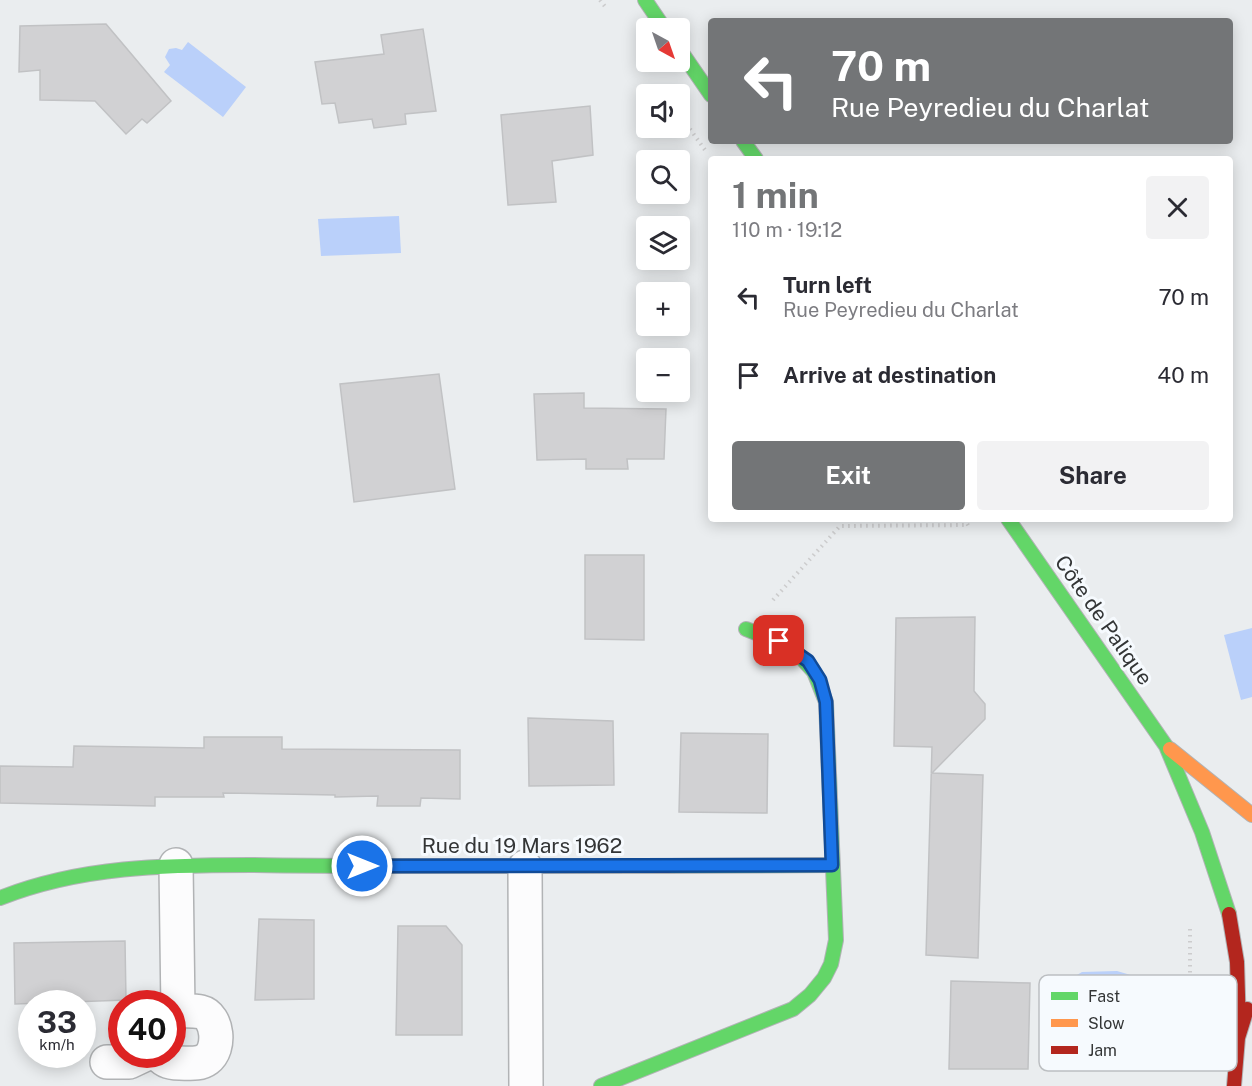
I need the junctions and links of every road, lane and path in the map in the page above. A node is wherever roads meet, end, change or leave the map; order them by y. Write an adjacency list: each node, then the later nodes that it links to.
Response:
1 (645, 0): 2 (street)
2 (657, 18)
3 (690, 65): 4 (street)
4 (708, 91)
5 (690, 129): 6 (path)
6 (709, 156)
7 (876, 522): 11 (path)
8 (966, 522): 10 (path)
9 (1010, 522): 14 (street, Côte de Palique)
10 (968, 525): 11 (path); 12 (path)
11 (875, 526): 13 (path)
12 (975, 535)
13 (746, 629): 17 (street)
14 (1166, 746): 15 (street, Côte de Palique); 25 (street, Côte de Palique)
15 (1252, 815)
16 (176, 865): 18 (street, Rue du 19 Mars 1962); 19 (street, Rue du 19 Mars 1962); 22 (street)
17 (832, 865): 18 (street, Rue du 19 Mars 1962); 30 (street)
18 (525, 867): 29 (street)
19 (0, 898)
20 (1190, 918): 21 (path)
21 (1190, 975)
22 (176, 990)
23 (1252, 998): 25 (street)
24 (186, 1011): 27 (street)
25 (1239, 1028): 26 (street)
26 (1237, 1036)
27 (186, 1063)
28 (1234, 1071): 31 (street)
29 (526, 1086)
30 (602, 1086)
31 (1234, 1086)

